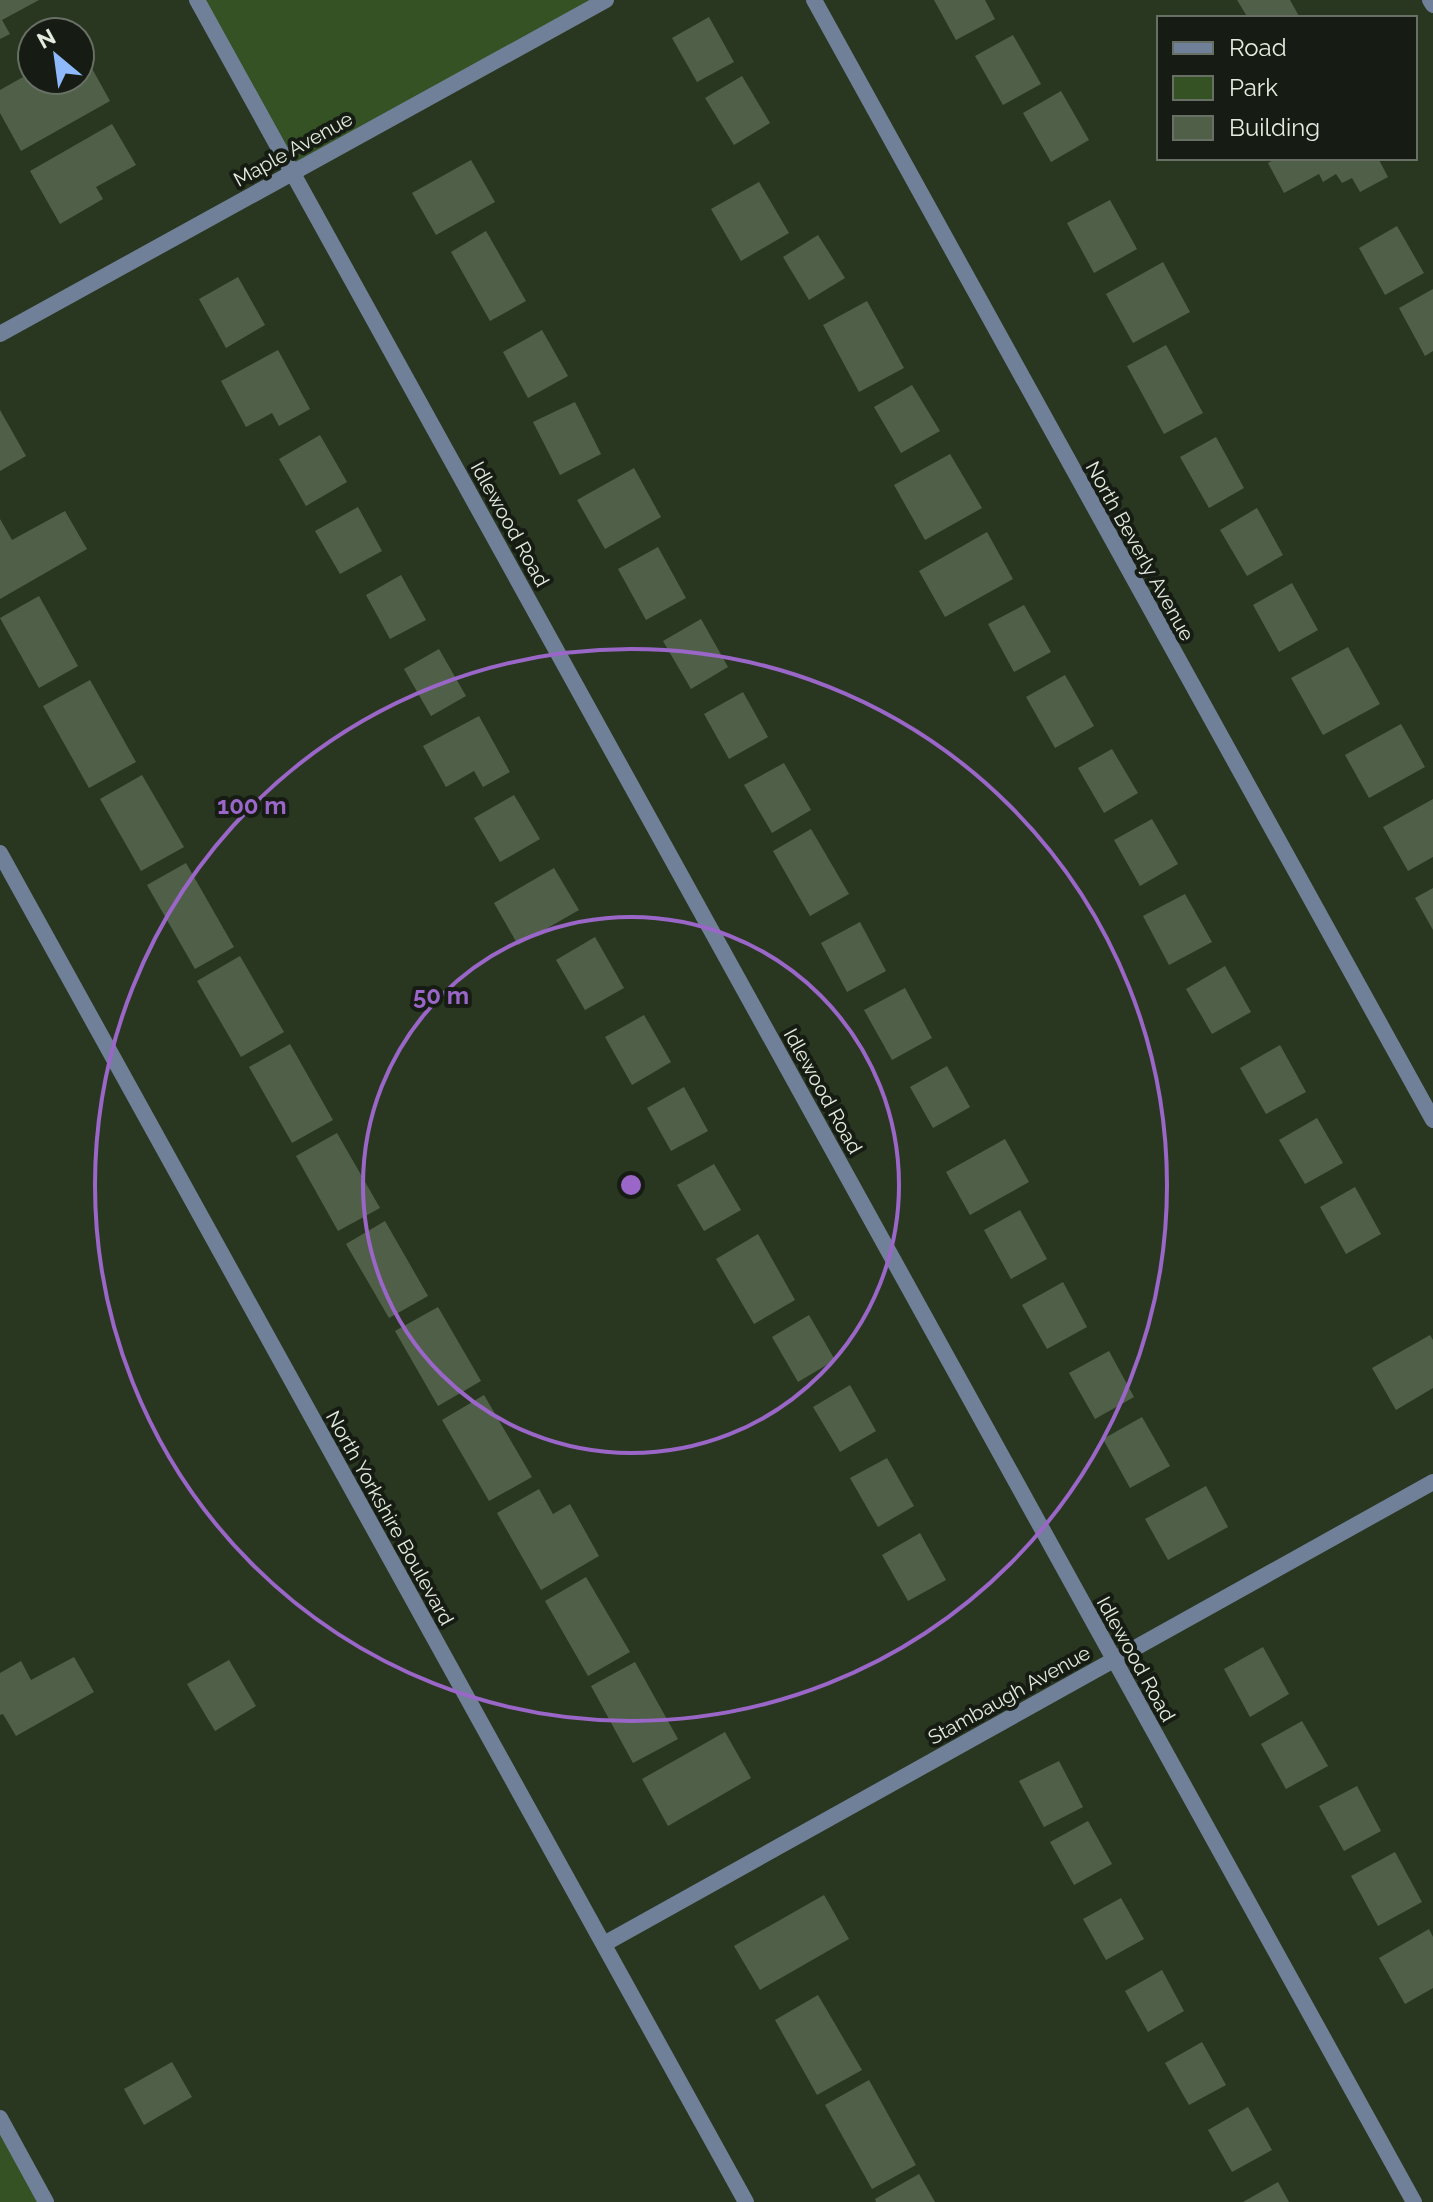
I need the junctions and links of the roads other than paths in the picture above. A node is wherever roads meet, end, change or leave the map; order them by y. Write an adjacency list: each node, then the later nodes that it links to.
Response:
1 (197, 0): 4 (street, Idlewood Road)
2 (606, 0): 4 (street, Maple Avenue)
3 (814, 0): 7 (street, North Beverly Avenue)
4 (292, 172): 5 (street, Maple Avenue); 9 (street, Idlewood Road)
5 (0, 334)
6 (0, 853): 10 (street, North Yorkshire Boulevard)
7 (1433, 1120)
8 (1433, 1482): 9 (street, Stambaugh Avenue)
9 (1114, 1659): 10 (street, Stambaugh Avenue); 14 (street, Idlewood Road)
10 (604, 1944): 13 (street, North Yorkshire Boulevard)
11 (0, 2118): 12 (street)
12 (46, 2202)
13 (746, 2202)
14 (1414, 2202)

